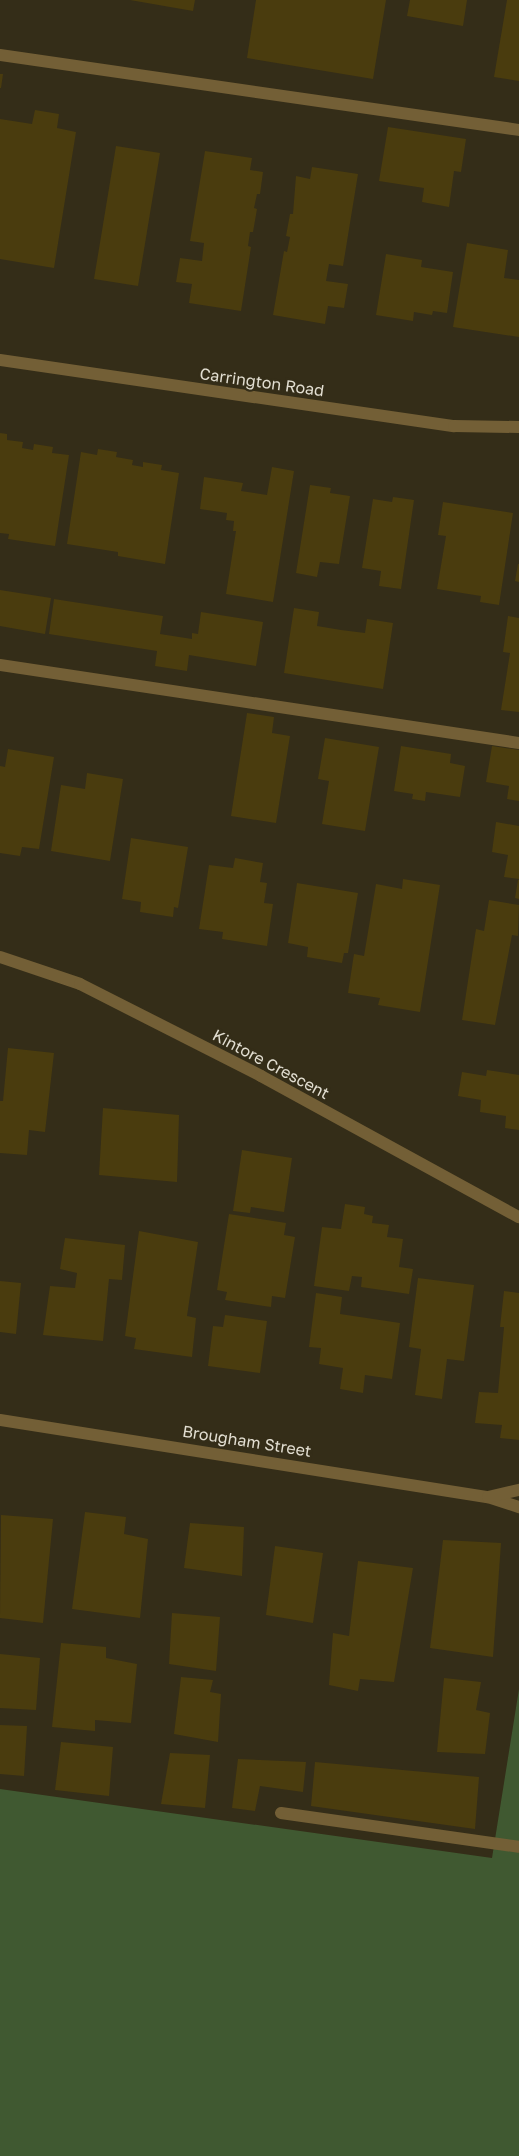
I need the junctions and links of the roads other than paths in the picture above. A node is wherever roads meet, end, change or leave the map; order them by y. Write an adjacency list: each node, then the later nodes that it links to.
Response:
1 (0, 54): 2 (street)
2 (519, 130)
3 (0, 360): 4 (street, Carrington Road)
4 (519, 427)
5 (0, 665): 6 (street)
6 (519, 744)
7 (0, 957): 8 (street, Kintore Crescent)
8 (519, 1217)
9 (0, 1420): 11 (street, Brougham Street)
10 (519, 1490): 11 (street, Brougham Street)
11 (488, 1497): 12 (street, Brougham Street)
12 (519, 1507)
13 (281, 1812): 14 (street)
14 (519, 1847)

